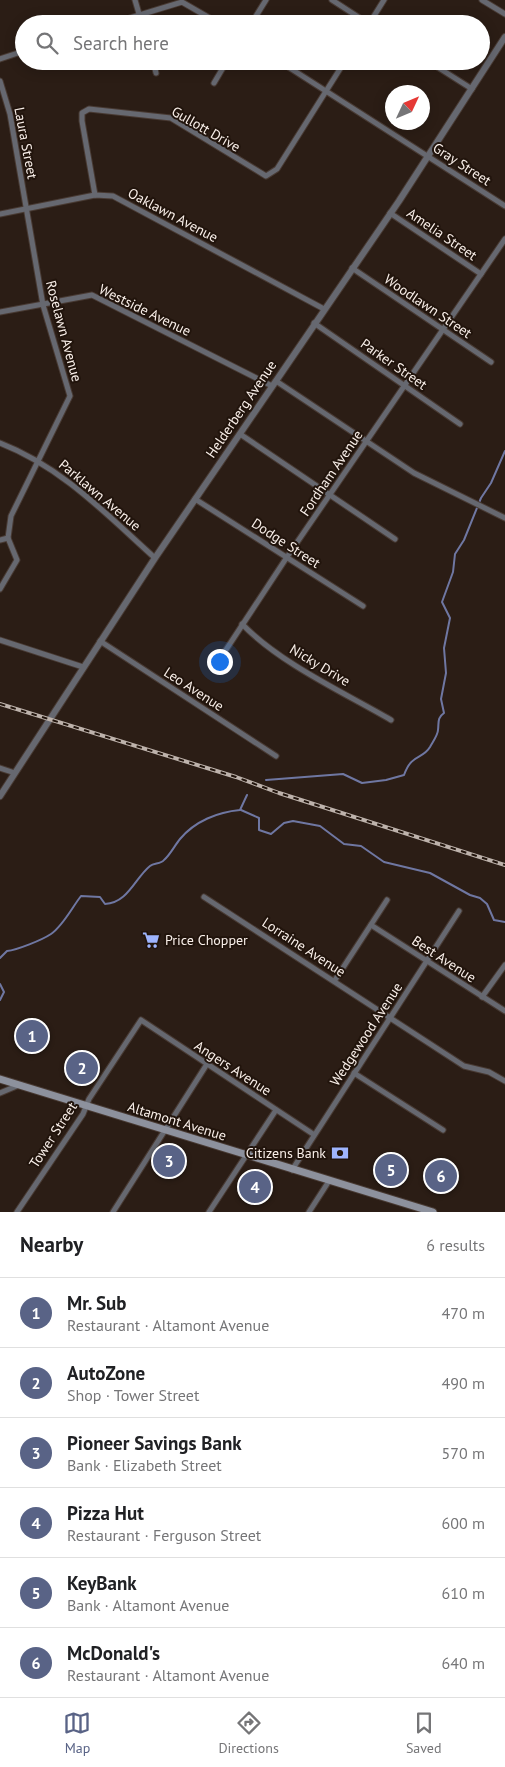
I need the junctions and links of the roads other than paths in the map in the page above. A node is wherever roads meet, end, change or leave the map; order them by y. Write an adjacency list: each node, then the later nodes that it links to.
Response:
1 (135, 0): 6 (street)
2 (266, 0): 10 (street)
3 (332, 0): 11 (street)
4 (384, 0): 12 (street)
5 (482, 0): 7 (street)
6 (139, 14): 8 (street); 9 (street)
7 (505, 14)
8 (136, 15)
9 (204, 15)
10 (257, 15)
11 (355, 15)
12 (375, 15)
13 (505, 37): 16 (street, Helderberg Avenue)
14 (15, 54): 15 (street)
15 (0, 59)
16 (490, 61)
17 (155, 70): 23 (street)
18 (221, 70): 25 (street)
19 (293, 70): 27 (street, Gray Street)
20 (339, 70): 27 (street)
21 (442, 70): 26 (street)
22 (484, 70): 26 (street, Helderberg Avenue)
23 (156, 73)
24 (0, 81): 31 (street, Laura Street)
25 (214, 82)
26 (472, 89): 28 (street, Helderberg Avenue)
27 (326, 91): 28 (street, Gray Street); 29 (street, Gullott Drive)
28 (428, 156): 30 (street, Gray Street); 32 (street, Helderberg Avenue)
29 (95, 196): 31 (street, Oaklawn Avenue); 38 (street, Oaklawn Avenue)
30 (505, 206)
31 (27, 210): 33 (street, Oaklawn Avenue); 37 (street, Roselawn Avenue)
32 (390, 213): 35 (street, Helderberg Avenue); 36 (street, Amelia Street)
33 (0, 214)
34 (505, 239): 36 (street, Fordham Avenue)
35 (352, 268): 38 (street, Helderberg Avenue); 41 (street, Woodlawn Street)
36 (481, 274): 41 (street, Fordham Avenue)
37 (43, 305): 39 (street, Westside Avenue); 43 (street, Westside Avenue); 49 (street, Roselawn Avenue)
38 (324, 309): 40 (street, Helderberg Avenue)
39 (0, 312)
40 (314, 323): 43 (street, Helderberg Avenue); 44 (street, Parker Street)
41 (443, 330): 42 (street, Woodlawn Street); 44 (street, Fordham Avenue)
42 (491, 362)
43 (274, 383): 46 (street, Helderberg Avenue); 47 (street, Westside Avenue)
44 (405, 386): 45 (street, Parker Street); 47 (street, Fordham Avenue)
45 (460, 424)
46 (240, 434): 50 (street); 51 (street, Helderberg Avenue)
47 (366, 441): 50 (street, Fordham Avenue); 52 (street, Westside Avenue)
48 (0, 443): 49 (street, Parklawn Avenue)
49 (39, 460): 53 (street, Roselawn Avenue); 57 (street, Parklawn Avenue)
50 (330, 496): 54 (street); 56 (street, Fordham Avenue)
51 (195, 499): 56 (street, Dodge Street); 57 (street, Helderberg Avenue)
52 (505, 518)
53 (8, 538): 55 (street); 58 (street, Roselawn Avenue)
54 (395, 539)
55 (0, 540)
56 (287, 557): 59 (street, Dodge Street); 60 (street, Fordham Avenue)
57 (155, 558): 62 (street, Helderberg Avenue)
58 (0, 589)
59 (363, 606)
60 (242, 624): 64 (street, Fordham Avenue); 65 (street, Nicky Drive)
61 (0, 640): 63 (street)
62 (100, 641): 63 (street, Helderberg Avenue); 66 (street, Leo Avenue)
63 (83, 667): 68 (street, Helderberg Avenue)
64 (214, 668)
65 (392, 720)
66 (276, 756)
67 (0, 768): 68 (street)
68 (15, 773): 69 (street, Helderberg Avenue)
69 (0, 796)
70 (204, 897): 76 (street, Lorraine Avenue)
71 (387, 900): 73 (street)
72 (459, 911): 74 (street, Wedgewood Avenue)
73 (371, 925): 74 (street, Best Avenue); 76 (street)
74 (427, 961): 77 (street, Best Avenue); 79 (street, Wedgewood Avenue)
75 (505, 965): 77 (street)
76 (335, 980): 79 (street, Lorraine Avenue)
77 (482, 997): 78 (street, Best Avenue)
78 (505, 1012)
79 (390, 1018): 82 (street, Wedgewood Avenue); 84 (street, Lorraine Avenue)
80 (141, 1020): 81 (street, Angers Avenue); 87 (street, Tower Street)
81 (207, 1064): 88 (street, Angers Avenue); 90 (street)
82 (354, 1073): 89 (street); 91 (street, Wedgewood Avenue)
83 (0, 1079): 85 (main road, Altamont Avenue)
84 (505, 1081)
85 (19, 1085): 86 (street); 87 (main road, Altamont Avenue)
86 (0, 1094)
87 (86, 1106): 90 (main road, Altamont Avenue); 96 (street, Tower Street)
88 (276, 1110): 91 (street, Angers Avenue); 92 (street)
89 (442, 1130)
90 (165, 1131): 92 (main road, Altamont Avenue); 97 (street)
91 (314, 1134): 93 (street, Wedgewood Avenue)
92 (246, 1156): 93 (main road, Altamont Avenue); 98 (street)
93 (292, 1170): 94 (main road, Altamont Avenue)
94 (329, 1181): 95 (main road, Altamont Avenue); 99 (street)
95 (412, 1209): 100 (main road, Altamont Avenue)
96 (16, 1212)
97 (113, 1212)
98 (209, 1212)
99 (309, 1212)
100 (433, 1212)

